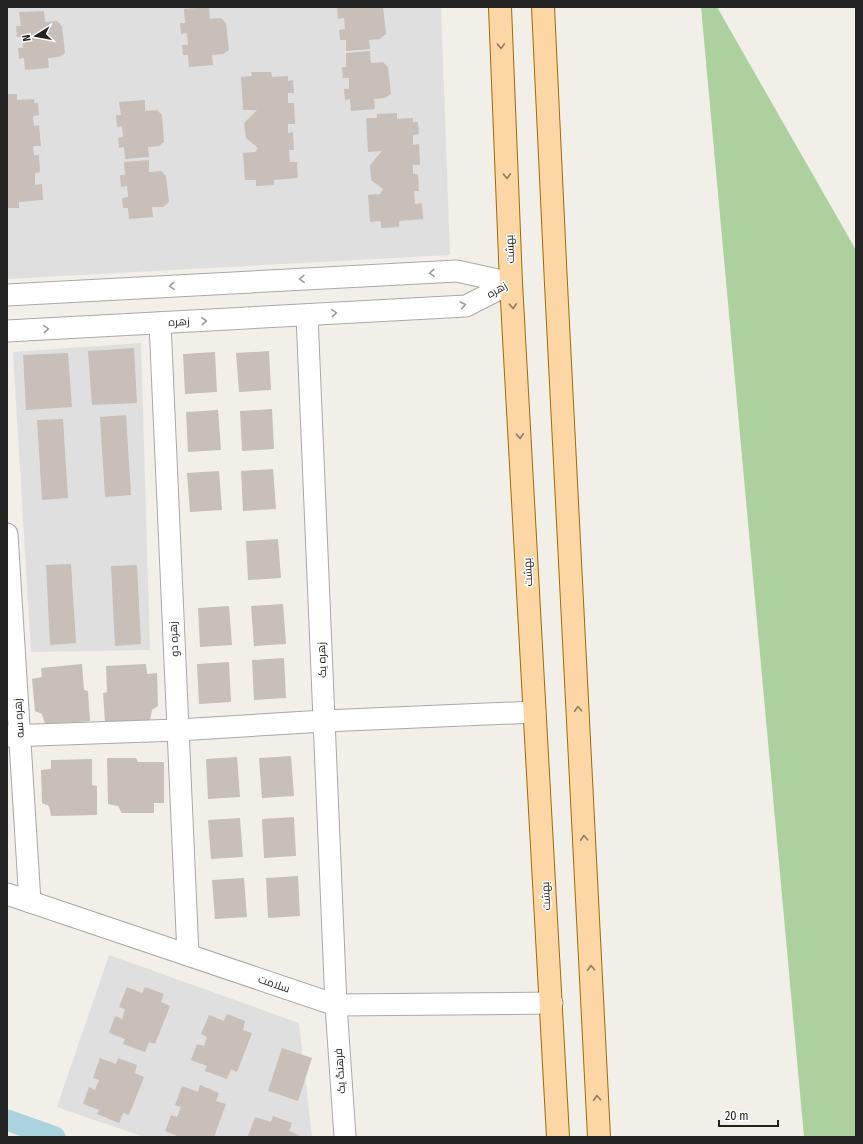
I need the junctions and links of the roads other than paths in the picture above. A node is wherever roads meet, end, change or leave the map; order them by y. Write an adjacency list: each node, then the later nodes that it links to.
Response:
1 (500, 7): 3 (main road, بهشت, one-way to 3)
2 (543, 7): 20 (main road, one-way to 2)
3 (511, 283): 4 (street, زهره, one-way to 4); 5 (street, زهره, one-way to 3); 9 (main road, بهشت, one-way to 9)
4 (7, 295)
5 (307, 315): 6 (street, زهره, one-way to 5); 10 (street, زهره یک)
6 (160, 323): 7 (street, زهره, one-way to 6); 11 (street, زهره دو)
7 (7, 331)
8 (7, 534): 12 (street, زهره سه)
9 (535, 712): 10 (street); 16 (main road, بهشت)
10 (324, 721): 11 (street); 17 (street, زهره یک)
11 (178, 730): 12 (street); 15 (street, زهره دو)
12 (13, 736): 14 (street, زهره سه)
13 (7, 894): 14 (street, سلامت)
14 (30, 902): 15 (street, سلامت)
15 (188, 955): 17 (street, سلامت)
16 (552, 1003): 17 (street, سلامت); 19 (main road, بهشت)
17 (336, 1005): 18 (street, فرهنگ یک)
18 (344, 1137)
19 (558, 1137)
20 (599, 1137)

